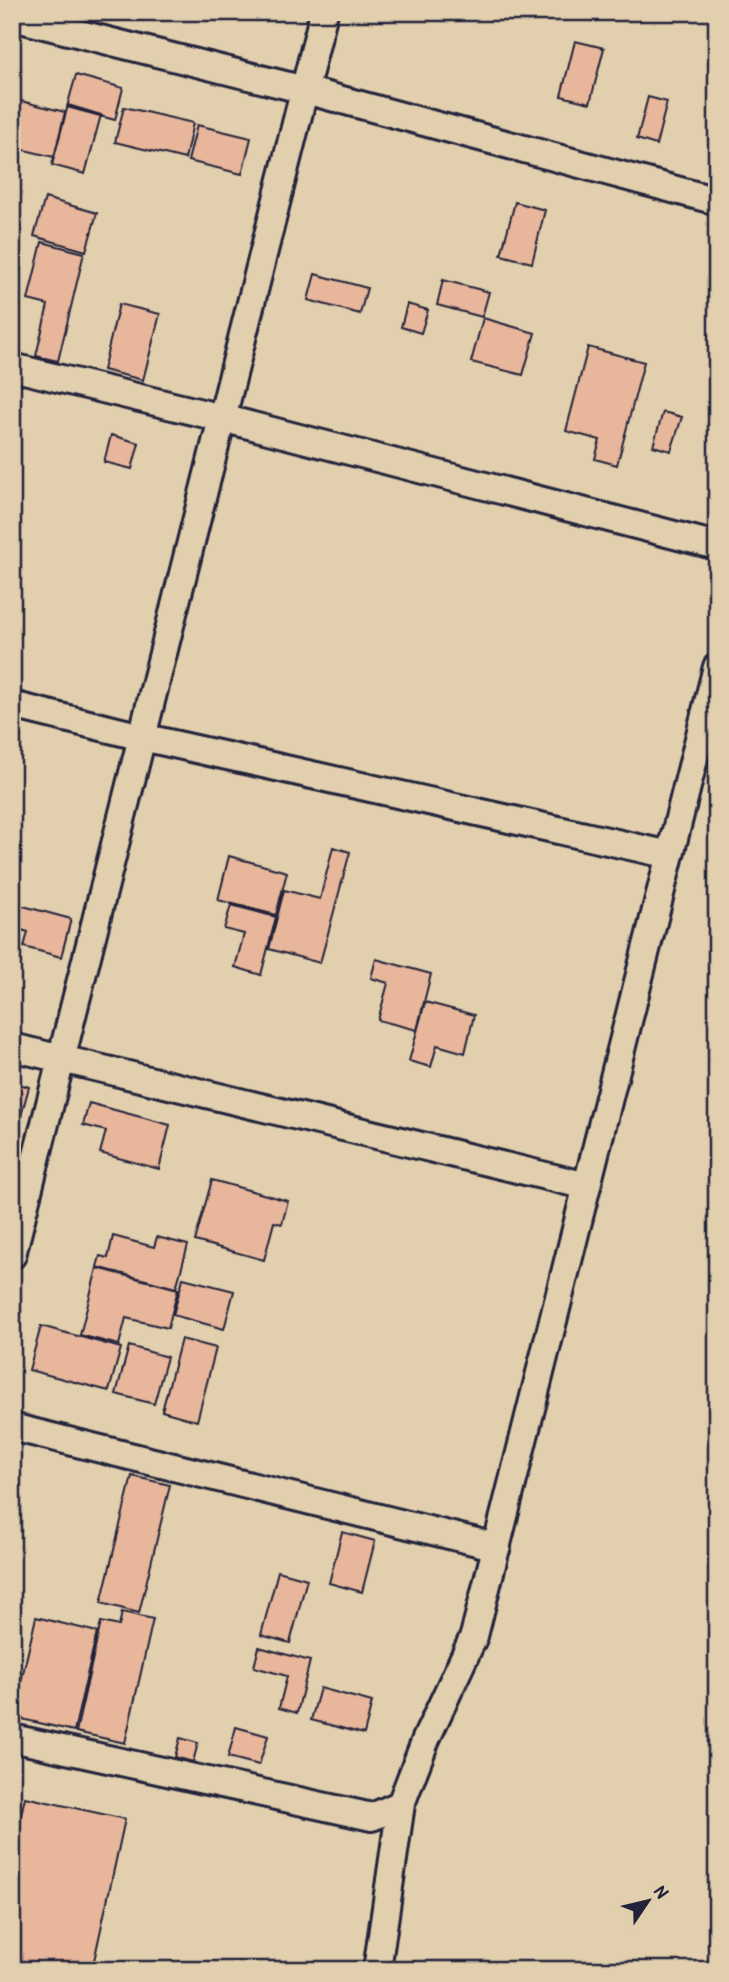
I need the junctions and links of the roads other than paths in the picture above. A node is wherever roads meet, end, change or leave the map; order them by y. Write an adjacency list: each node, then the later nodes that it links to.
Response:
1 (324, 12): 3 (street)
2 (12, 17): 3 (street)
3 (305, 90): 4 (street); 6 (street)
4 (717, 201)
5 (12, 367): 6 (street)
6 (222, 418): 7 (street); 10 (street)
7 (717, 546)
8 (717, 667): 11 (street)
9 (12, 705): 10 (street)
10 (142, 737): 11 (street); 13 (street)
11 (670, 855): 14 (street)
12 (12, 1047): 13 (street)
13 (61, 1060): 14 (street); 15 (street)
14 (587, 1186): 17 (street)
15 (12, 1255)
16 (12, 1427): 17 (street)
17 (497, 1547): 19 (street)
18 (12, 1738): 19 (street)
19 (401, 1804): 20 (street)
20 (377, 1970)

